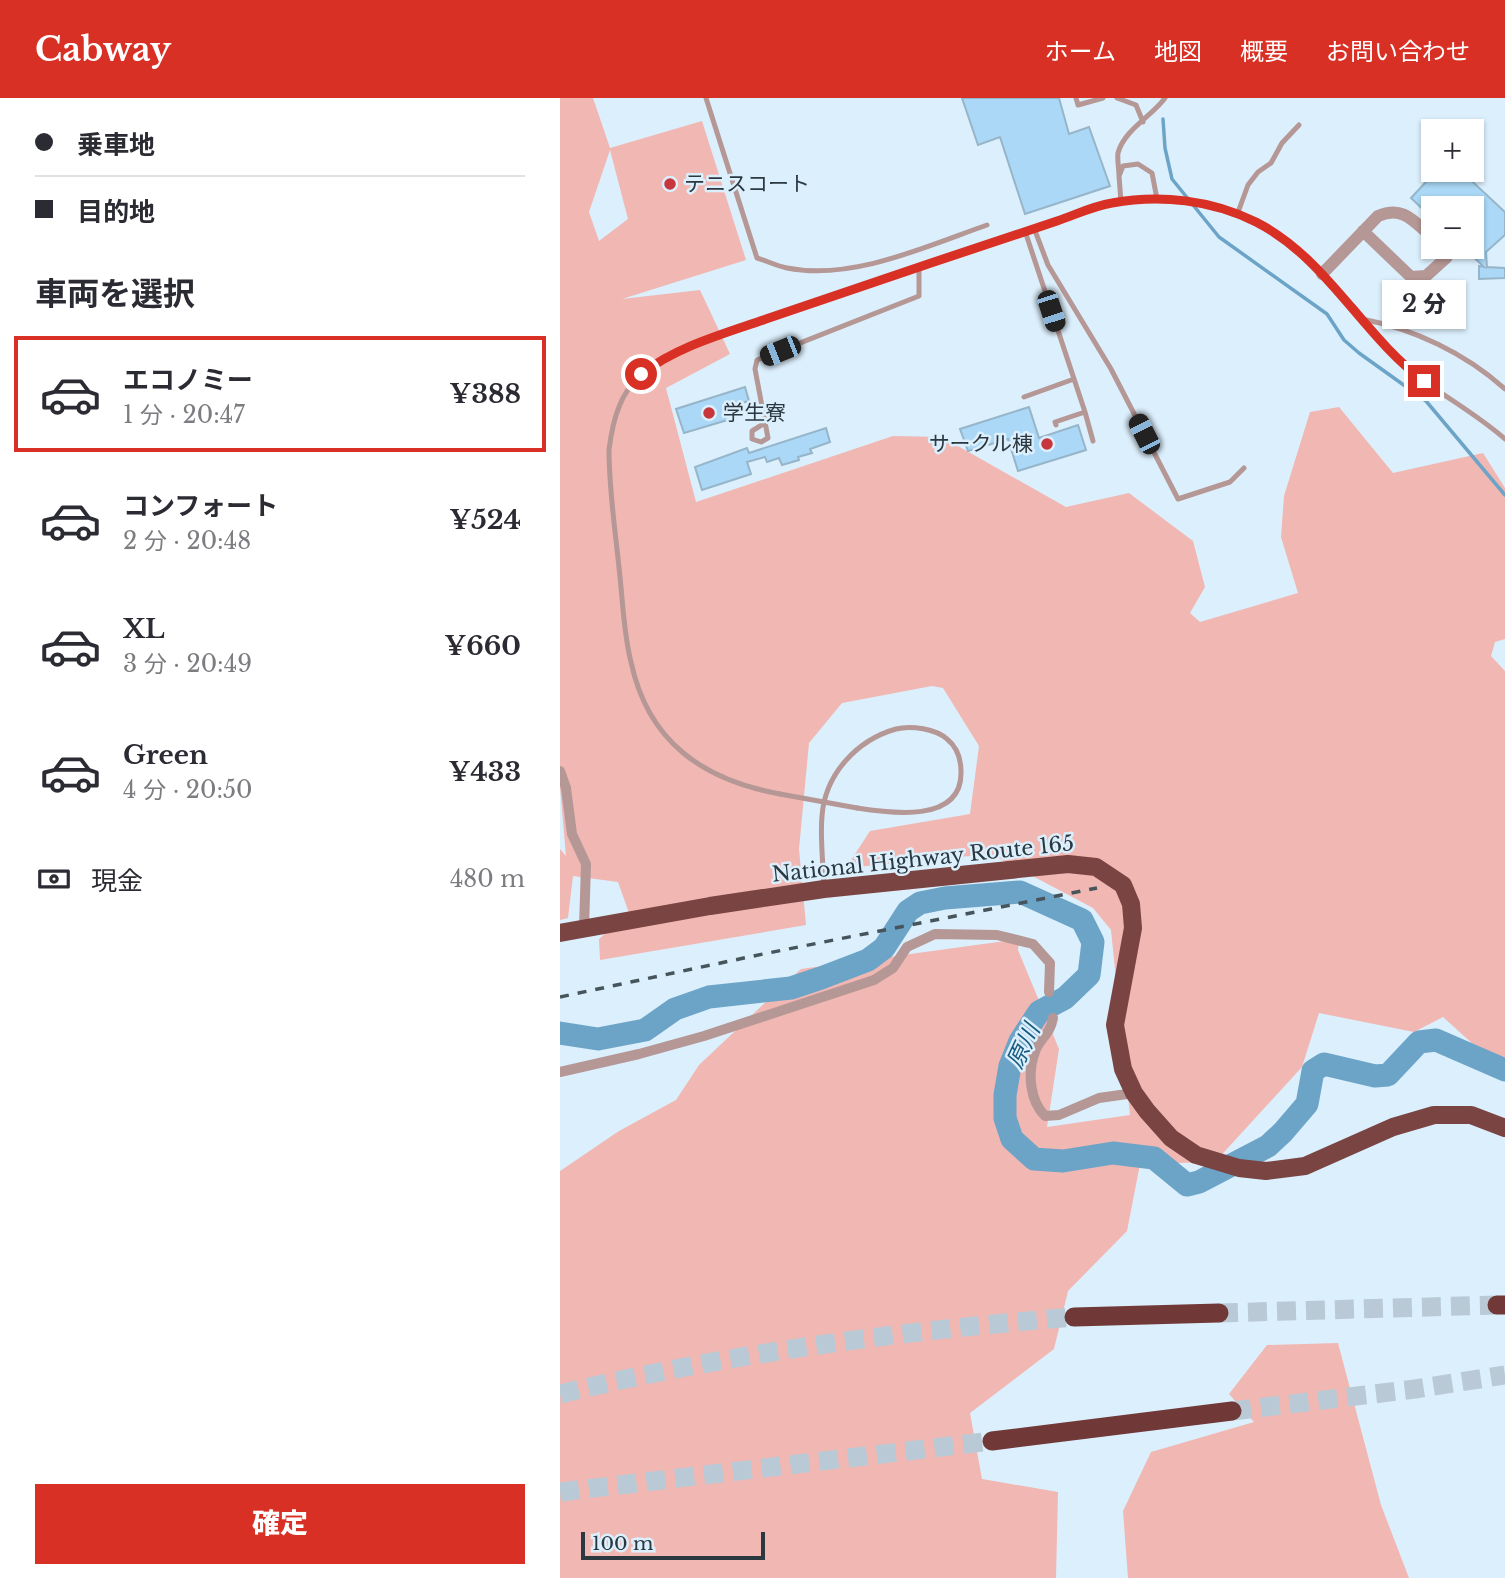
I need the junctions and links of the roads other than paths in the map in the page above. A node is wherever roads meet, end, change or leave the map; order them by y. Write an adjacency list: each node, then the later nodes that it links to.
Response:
1 (706, 98): 12 (lane)
2 (1076, 98): 3 (lane)
3 (1103, 98)
4 (1117, 98): 6 (lane)
5 (1165, 98): 6 (lane)
6 (1143, 121): 8 (lane)
7 (1299, 125): 11 (lane)
8 (1119, 176): 9 (lane); 10 (lane)
9 (1157, 199): 10 (lane); 11 (lane)
10 (1121, 202): 13 (lane)
11 (1237, 215): 19 (lane)
12 (987, 225)
13 (1034, 228): 15 (lane); 29 (lane)
14 (1421, 228): 16 (street)
15 (1025, 231): 18 (lane); 21 (lane)
16 (1363, 231): 17 (street); 19 (street)
17 (1445, 259)
18 (919, 267): 25 (lane); 31 (lane, bridge)
19 (1322, 274): 20 (lane)
20 (1361, 319): 22 (lane); 27 (lane)
21 (1074, 380): 23 (lane); 24 (lane)
22 (1505, 389)
23 (1024, 397)
24 (1084, 412): 26 (lane); 28 (lane)
25 (765, 423)
26 (1056, 425)
27 (1505, 439)
28 (1093, 441)
29 (1244, 468)
30 (560, 771): 32 (street)
31 (824, 889): 32 (highway, National Highway Route 165); 37 (highway, National Highway Route 165)
32 (583, 928): 33 (highway, National Highway Route 165)
33 (560, 933)
34 (1049, 992): 36 (street)
35 (1053, 1018): 37 (street)
36 (560, 1072)
37 (1134, 1093): 38 (highway, National Highway Route 165)
38 (1505, 1128)
39 (1219, 1313): 40 (highway)
40 (1074, 1317)
41 (1232, 1411): 42 (highway)
42 (992, 1441)

